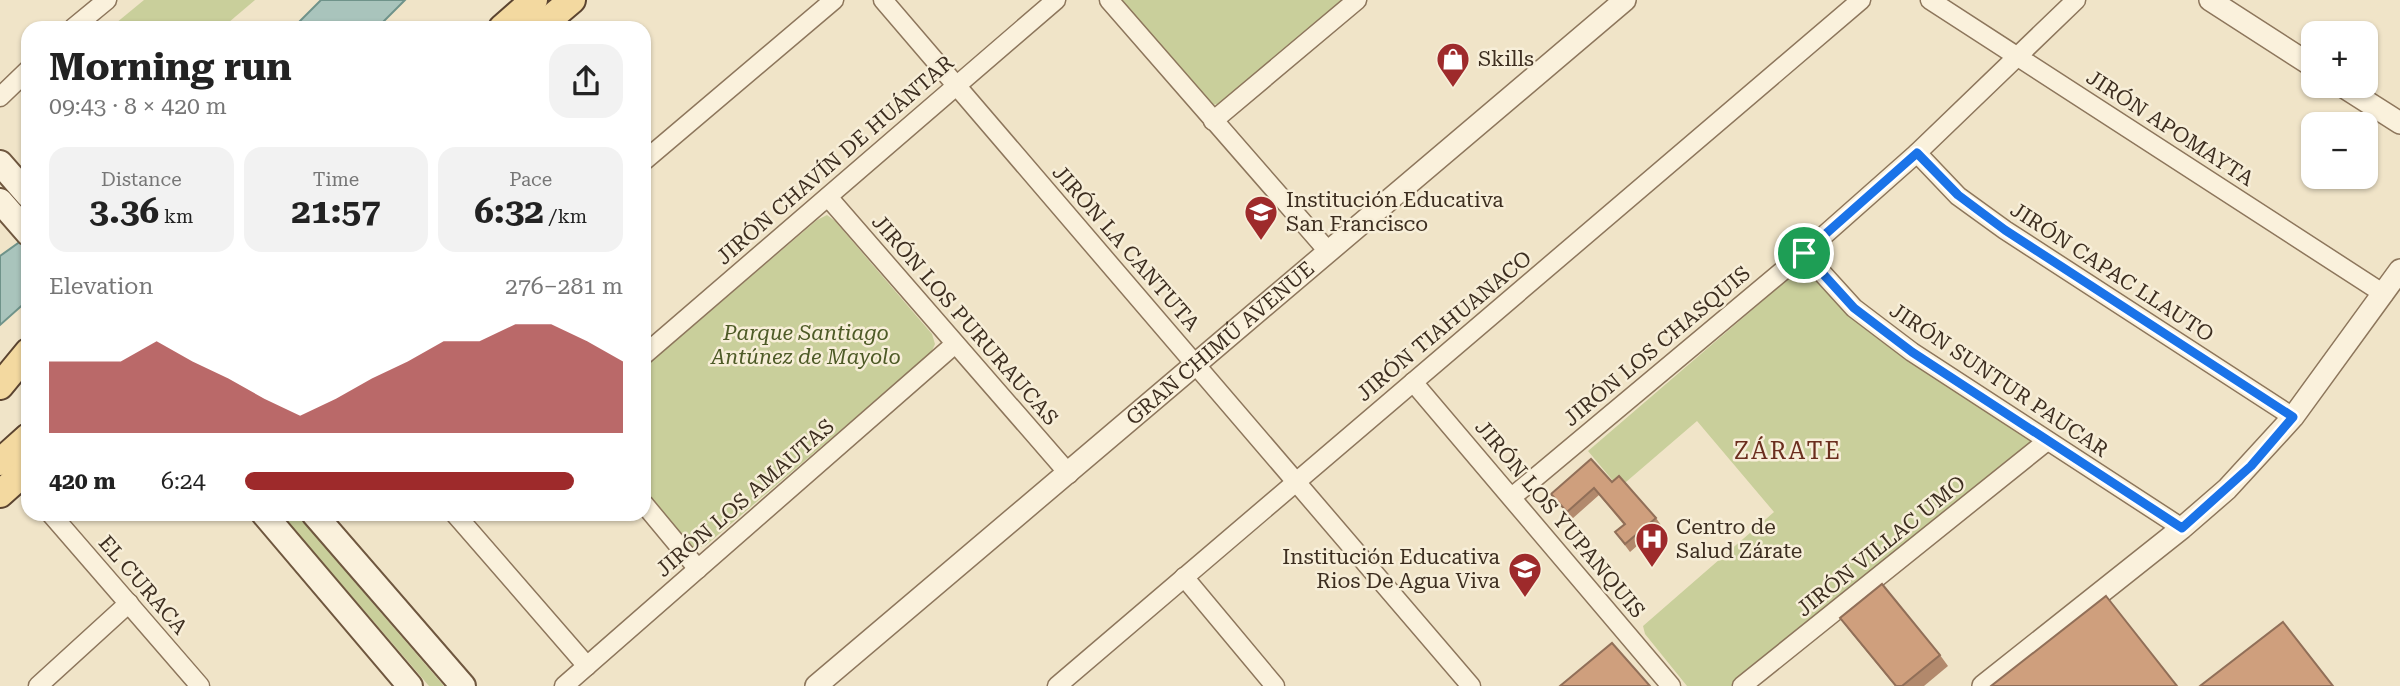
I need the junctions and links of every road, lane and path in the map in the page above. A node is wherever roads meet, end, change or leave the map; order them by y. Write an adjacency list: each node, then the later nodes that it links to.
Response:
1 (107, 0): 14 (street)
2 (534, 0): 15 (main road)
3 (572, 0): 16 (main road)
4 (834, 0): 26 (street)
5 (883, 0): 20 (street, JIRÓN LA CANTUTA)
6 (1056, 0): 20 (street, JIRÓN CHAVÍN DE HUÁNTAR)
7 (1109, 0): 23 (street)
8 (1357, 0): 23 (street)
9 (1625, 0): 32 (street, GRAN CHIMÚ AVENUE)
10 (1861, 0): 40 (street, JIRÓN TIAHUANACO)
11 (1930, 0): 17 (street, JIRÓN APOMAYTA)
12 (2076, 0): 17 (street, JIRÓN LOS CHASQUIS)
13 (2210, 0): 18 (street)
14 (82, 21)
15 (510, 21)
16 (547, 21)
17 (2018, 57): 25 (street, JIRÓN LOS CHASQUIS); 35 (street, JIRÓN APOMAYTA)
18 (2301, 59)
19 (21, 78): 21 (street)
20 (957, 86): 29 (street, JIRÓN CHAVÍN DE HUÁNTAR); 39 (street, JIRÓN LA CANTUTA)
21 (0, 97)
22 (2361, 98): 24 (street)
23 (1213, 121): 32 (street)
24 (2400, 123)
25 (1917, 153): 33 (street, JIRÓN LOS CHASQUIS); 42 (street, JIRÓN CAPAC LLAUTO)
26 (651, 155)
27 (0, 163): 28 (main road)
28 (21, 187)
29 (828, 197): 36 (street, JIRÓN LOS PURURAUCAS); 37 (street, JIRÓN CHAVÍN DE HUÁNTAR)
30 (0, 201): 31 (main road)
31 (21, 225)
32 (1327, 250): 39 (street, GRAN CHIMÚ AVENUE)
33 (1804, 253): 43 (street, JIRÓN SUNTUR PAUCAR); 48 (street, JIRÓN LOS CHASQUIS)
34 (2400, 270): 35 (street)
35 (2384, 295): 42 (street)
36 (955, 344): 45 (street, JIRÓN LOS PURURAUCAS); 55 (street, JIRÓN LOS AMAUTAS)
37 (651, 349)
38 (21, 360): 41 (main road)
39 (1196, 365): 45 (street, GRAN CHIMÚ AVENUE); 47 (street, JIRÓN LA CANTUTA)
40 (1413, 382): 47 (street, JIRÓN TIAHUANACO); 48 (street, JIRÓN LOS YUPANQUIS)
41 (0, 386)
42 (2293, 417): 54 (street)
43 (2048, 441): 54 (street, JIRÓN SUNTUR PAUCAR); 69 (street, JIRÓN VILLAC UMO)
44 (21, 455): 46 (main road)
45 (1069, 474): 64 (street, GRAN CHIMÚ AVENUE)
46 (13, 475)
47 (1296, 482): 56 (street, JIRÓN TIAHUANACO); 67 (street, JIRÓN LA CANTUTA)
48 (1512, 497): 68 (street, JIRÓN LOS YUPANQUIS)
49 (651, 513): 55 (street)
50 (57, 521): 57 (street, EL CURACA)
51 (270, 521): 61 (main road)
52 (320, 521): 62 (main road)
53 (461, 521): 58 (street)
54 (2182, 528): 70 (street)
55 (698, 569): 58 (street, JIRÓN LOS AMAUTAS)
56 (1184, 577): 65 (street, JIRÓN TIAHUANACO); 66 (street)
57 (129, 603): 59 (street); 60 (street, EL CURACA)
58 (587, 666): 63 (street, JIRÓN LOS AMAUTAS)
59 (38, 686)
60 (200, 686)
61 (410, 686)
62 (463, 686)
63 (564, 686)
64 (816, 686)
65 (1057, 686)
66 (1275, 686)
67 (1471, 686)
68 (1671, 686)
69 (1742, 686)
70 (1983, 686)

